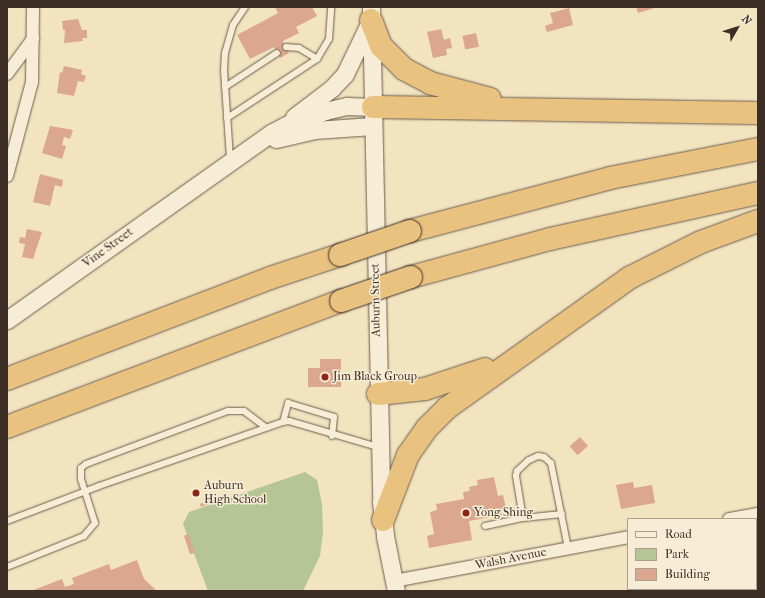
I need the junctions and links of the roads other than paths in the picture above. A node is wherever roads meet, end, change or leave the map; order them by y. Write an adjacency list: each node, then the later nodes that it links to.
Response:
1 (33, 7): 5 (street)
2 (245, 7): 10 (lane)
3 (331, 7): 8 (lane)
4 (371, 14): 11 (highway); 13 (main road, Auburn Street); 15 (main road)
5 (33, 39): 9 (street); 19 (street)
6 (286, 47): 8 (lane)
7 (277, 53): 10 (lane)
8 (317, 59): 14 (lane)
9 (7, 74)
10 (225, 87): 14 (lane)
11 (546, 110): 12 (highway); 13 (highway)
12 (758, 113)
13 (373, 116): 15 (main road, Vine Street); 18 (main road, Vine Street); 25 (main road, Auburn Street)
14 (227, 118): 17 (lane)
15 (281, 127): 17 (main road, Vine Street)
16 (758, 149): 24 (highway, bridge)
17 (230, 160): 18 (main road, Vine Street)
18 (209, 175): 22 (main road, Vine Street)
19 (7, 176)
20 (758, 193): 27 (highway, bridge)
21 (758, 221): 23 (highway)
22 (10, 314)
23 (532, 346): 25 (highway); 36 (highway)
24 (7, 379)
25 (378, 394): 30 (main road, Auburn Street)
26 (283, 422): 28 (lane); 29 (lane); 29 (lane)
27 (7, 427)
28 (265, 427): 31 (lane); 31 (lane)
29 (332, 436): 30 (lane)
30 (379, 447): 36 (main road, Auburn Street)
31 (86, 491): 37 (lane); 41 (lane)
32 (562, 514): 34 (lane); 34 (lane); 40 (lane)
33 (758, 514): 35 (street)
34 (524, 518): 38 (lane)
35 (735, 518)
36 (382, 520): 42 (main road, Auburn Street)
37 (7, 521)
38 (485, 526)
39 (627, 537): 40 (street, Walsh Avenue)
40 (568, 548): 42 (street, Walsh Avenue)
41 (7, 567)
42 (395, 586)

